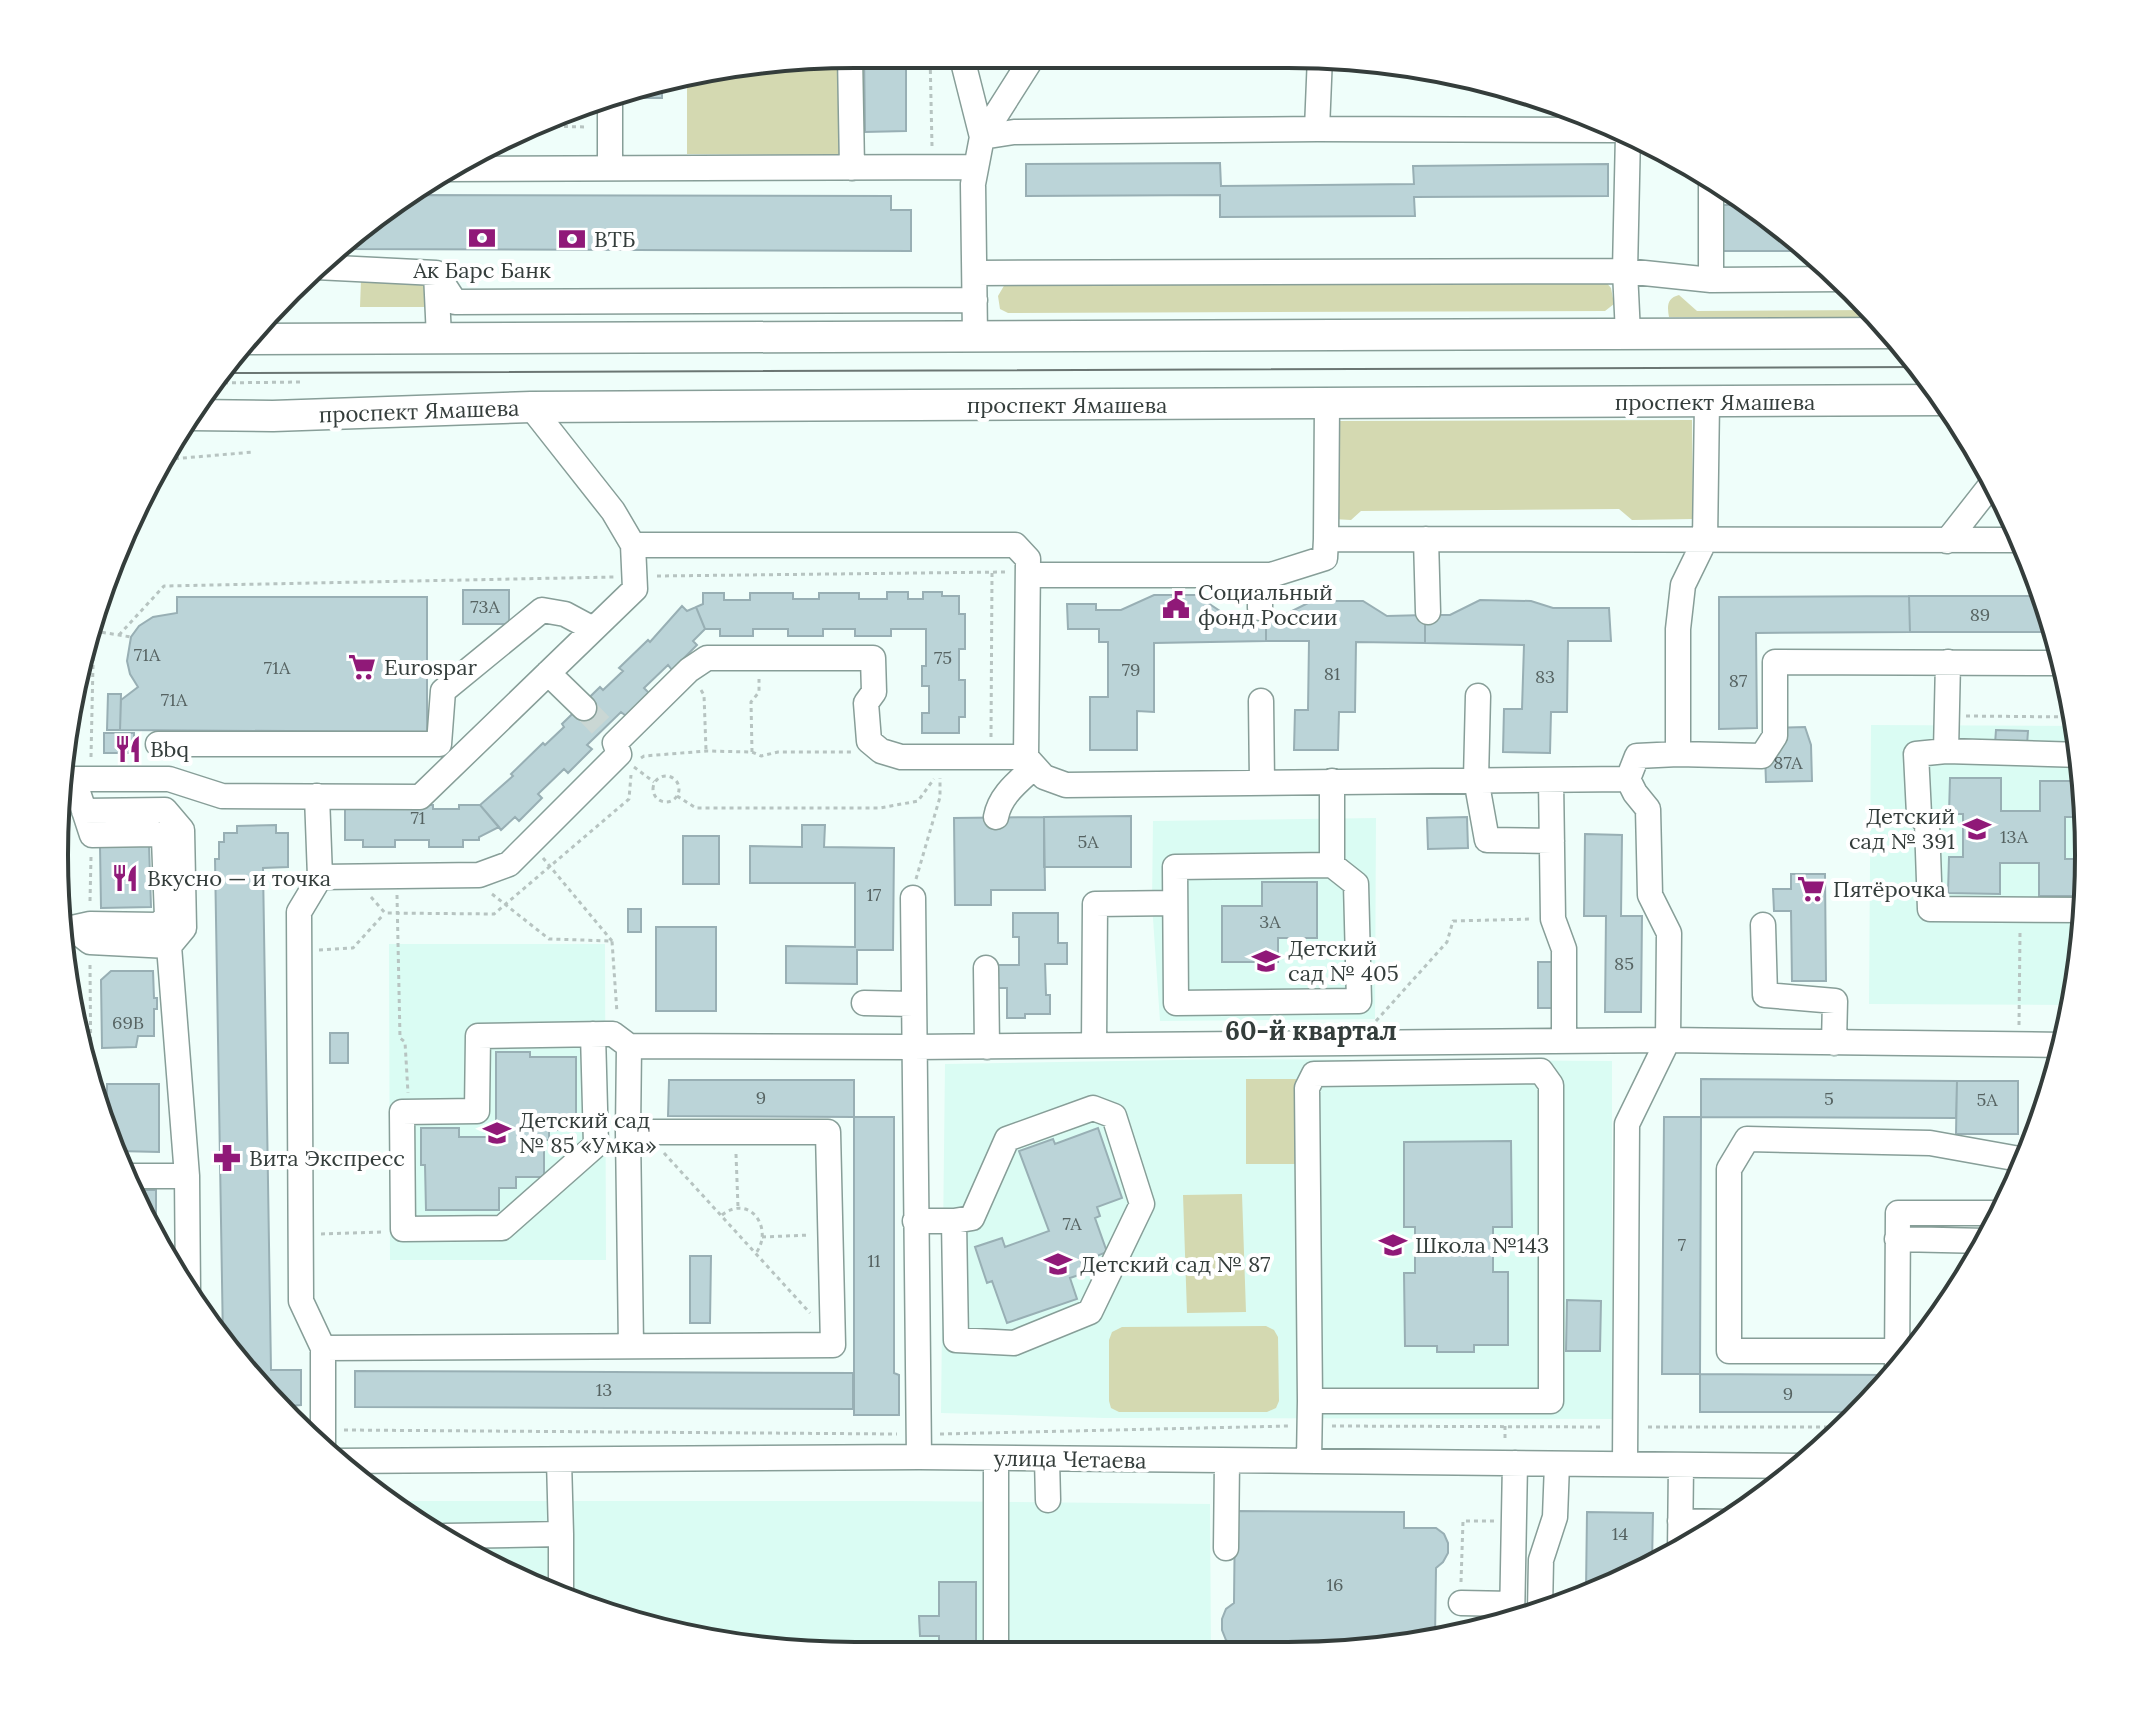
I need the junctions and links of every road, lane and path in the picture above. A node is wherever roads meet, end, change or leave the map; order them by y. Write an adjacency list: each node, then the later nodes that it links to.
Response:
1 (850, 68): 16 (street)
2 (930, 68): 13 (path)
3 (965, 68): 11 (street)
4 (1026, 68): 11 (street)
5 (1319, 69): 9 (street)
6 (610, 108): 7 (street)
7 (610, 126): 8 (path); 15 (street)
8 (554, 128)
9 (1317, 129): 10 (street); 11 (street)
10 (1593, 130)
11 (982, 137): 14 (street)
12 (1628, 145): 20 (street)
13 (932, 167): 14 (street); 16 (street)
14 (976, 167): 22 (street)
15 (610, 168): 16 (street); 17 (street)
16 (852, 168)
17 (469, 169)
18 (1711, 192): 24 (street)
19 (331, 268): 21 (street)
20 (1625, 271): 22 (street); 24 (street); 27 (street)
21 (436, 273): 25 (street); 29 (street)
22 (975, 273): 25 (street)
23 (1824, 279): 24 (street)
24 (1711, 280)
25 (975, 300): 28 (street)
26 (1877, 333): 27 (main road)
27 (1628, 334): 28 (main road)
28 (975, 335): 29 (main road)
29 (439, 338): 30 (main road)
30 (261, 339)
31 (300, 382): 32 (path)
32 (226, 383)
33 (1929, 400): 34 (main road, проспект Ямашева)
34 (1707, 402): 35 (main road, проспект Ямашева); 43 (street)
35 (1327, 404): 36 (main road, проспект Ямашева); 41 (street)
36 (531, 407): 37 (main road, проспект Ямашева); 46 (street)
37 (203, 415)
38 (254, 452): 39 (path)
39 (175, 459)
40 (1986, 492): 45 (street)
41 (1326, 539): 42 (street); 49 (street)
42 (1426, 539): 43 (street); 52 (street)
43 (1705, 540): 45 (street); 72 (street)
44 (2009, 540): 45 (street)
45 (1947, 541)
46 (633, 545): 48 (street); 50 (street)
47 (992, 572): 48 (path); 50 (path); 74 (path)
48 (1020, 574): 49 (street); 75 (street)
49 (1260, 575): 51 (street)
50 (633, 576): 53 (street); 55 (path)
51 (1260, 608)
52 (1428, 612)
53 (593, 629): 61 (street); 67 (street)
54 (101, 632): 55 (path)
55 (119, 635): 56 (path)
56 (131, 637)
57 (759, 658): 60 (street); 69 (street); 71 (path)
58 (1948, 662): 59 (street); 65 (street); 72 (street)
59 (2051, 663)
60 (689, 670): 68 (path); 89 (street)
61 (548, 673): 64 (street); 84 (street)
62 (1478, 696): 78 (street)
63 (1261, 701): 82 (street)
64 (584, 708)
65 (1948, 715): 66 (path); 70 (street)
66 (2062, 717)
67 (158, 744)
68 (707, 751): 71 (path); 76 (path)
69 (881, 751): 71 (path); 74 (street)
70 (1946, 751): 73 (street); 96 (street)
71 (752, 752)
72 (1678, 754): 79 (street)
73 (2068, 755)
74 (991, 757): 75 (street)
75 (1030, 762): 82 (street); 87 (street)
76 (633, 766)
77 (72, 779): 84 (street)
78 (1476, 779): 80 (street); 81 (street); 88 (street)
79 (1628, 779): 80 (street); 112 (street)
80 (1551, 780): 88 (street)
81 (1332, 781): 82 (street); 90 (street)
82 (1262, 782)
83 (72, 785): 86 (street)
84 (317, 796): 93 (street)
85 (677, 796): 85 (path); 94 (path)
86 (84, 811): 101 (street); 104 (street)
87 (996, 817)
88 (1552, 841): 99 (street)
89 (529, 843): 91 (street); 103 (path)
90 (1332, 865): 95 (street); 95 (street)
91 (472, 875): 92 (street); 103 (path)
92 (397, 876): 93 (street); 120 (path)
93 (320, 877): 105 (street)
94 (913, 898): 108 (street)
95 (1175, 903): 115 (street)
96 (2020, 909): 97 (street); 109 (path)
97 (2073, 910)
98 (385, 913): 105 (path)
99 (1553, 919): 111 (street); 113 (path)
100 (1763, 925): 114 (street)
101 (72, 927)
102 (72, 931): 104 (street)
103 (612, 941): 117 (path)
104 (169, 946): 125 (street)
105 (299, 951): 133 (street)
106 (986, 968): 119 (street)
107 (864, 1003): 108 (street)
108 (913, 1004): 118 (street)
109 (2019, 1005)
110 (593, 1034): 117 (street); 120 (street); 131 (street)
111 (1564, 1040): 112 (street); 113 (street)
112 (1668, 1040): 114 (street); 146 (street)
113 (1357, 1042): 115 (street)
114 (1834, 1043): 116 (street)
115 (1094, 1045): 119 (street)
116 (2051, 1045)
117 (629, 1046): 118 (street); 121 (street)
118 (913, 1047): 119 (street); 129 (street)
119 (987, 1047)
120 (419, 1112): 131 (street)
121 (637, 1132): 122 (street); 128 (path); 140 (street)
122 (736, 1132): 126 (path); 132 (street)
123 (2014, 1158): 143 (street)
124 (137, 1176): 125 (street)
125 (187, 1176): 138 (street)
126 (738, 1207): 128 (path); 134 (path)
127 (1989, 1213): 135 (street)
128 (721, 1215): 137 (path)
129 (915, 1221): 130 (street); 150 (street)
130 (954, 1221): 130 (street)
131 (403, 1229): 133 (path)
132 (830, 1234): 134 (path); 139 (street)
133 (301, 1235): 142 (street)
134 (762, 1237): 137 (path)
135 (1897, 1239): 136 (street); 141 (street)
136 (1974, 1241)
137 (756, 1253): 139 (path)
138 (188, 1271)
139 (833, 1338): 140 (street)
140 (631, 1346): 142 (street)
141 (1902, 1346)
142 (323, 1348): 148 (street)
143 (1893, 1358)
144 (1310, 1401): 144 (street); 145 (street)
145 (1310, 1426): 146 (path); 150 (path); 156 (street)
146 (1625, 1427): 147 (path); 159 (street)
147 (1828, 1427)
148 (323, 1434)
149 (328, 1439): 150 (path)
150 (918, 1446): 151 (street, улица Четаева); 153 (street, улица Четаева)
151 (996, 1458): 152 (street, улица Четаева); 175 (street)
152 (1047, 1459): 155 (street, улица Четаева); 162 (street)
153 (559, 1460): 154 (street, улица Четаева); 166 (street)
154 (353, 1461)
155 (1227, 1461): 156 (street, улица Четаева); 169 (street)
156 (1309, 1461): 157 (street, улица Четаева)
157 (1515, 1463): 158 (street, улица Четаева); 163 (street)
158 (1557, 1464): 159 (street, улица Четаева); 171 (street)
159 (1625, 1464): 160 (street, улица Четаева)
160 (1681, 1465): 161 (street, улица Четаева); 164 (street)
161 (1783, 1466)
162 (1048, 1500)
163 (1514, 1521): 172 (path); 173 (street)
164 (1680, 1521): 165 (street); 168 (street)
165 (1706, 1522)
166 (561, 1534): 167 (street); 170 (street)
167 (459, 1536)
168 (1680, 1538)
169 (1226, 1548)
170 (561, 1585)
171 (1540, 1600)
172 (1461, 1603): 174 (street)
173 (1512, 1609)
174 (1504, 1611)
175 (996, 1642)

